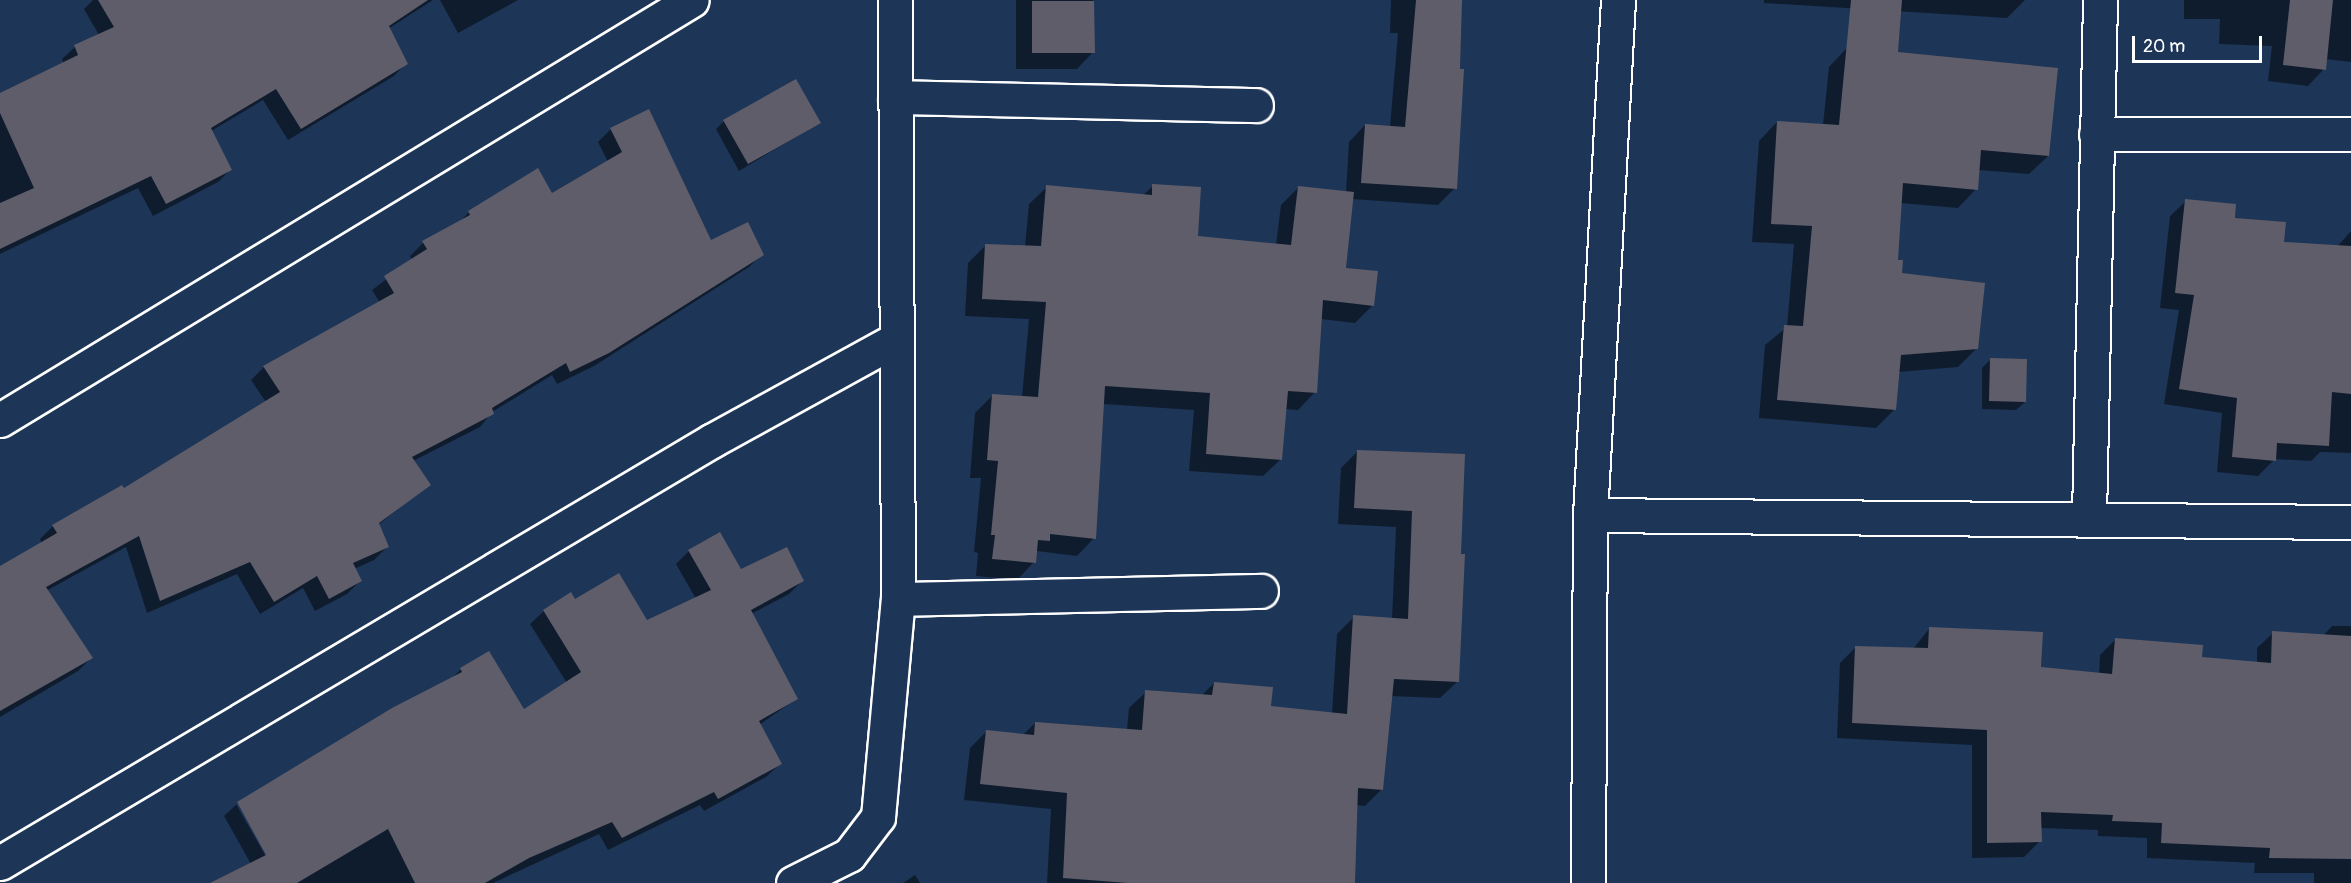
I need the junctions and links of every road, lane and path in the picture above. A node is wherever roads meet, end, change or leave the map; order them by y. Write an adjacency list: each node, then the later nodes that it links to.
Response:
1 (692, 0): 10 (street)
2 (895, 0): 5 (street)
3 (1618, 0): 11 (street)
4 (2100, 0): 7 (street)
5 (895, 97): 6 (street); 9 (street)
6 (1256, 105)
7 (2096, 134): 8 (street); 12 (street)
8 (2351, 134)
9 (895, 340): 15 (street); 16 (street)
10 (0, 420)
11 (1590, 515): 12 (street); 18 (street)
12 (2089, 517): 13 (street)
13 (2351, 522)
14 (1262, 591): 15 (street)
15 (898, 599): 17 (street)
16 (0, 862)
17 (793, 883)
18 (1588, 883)

